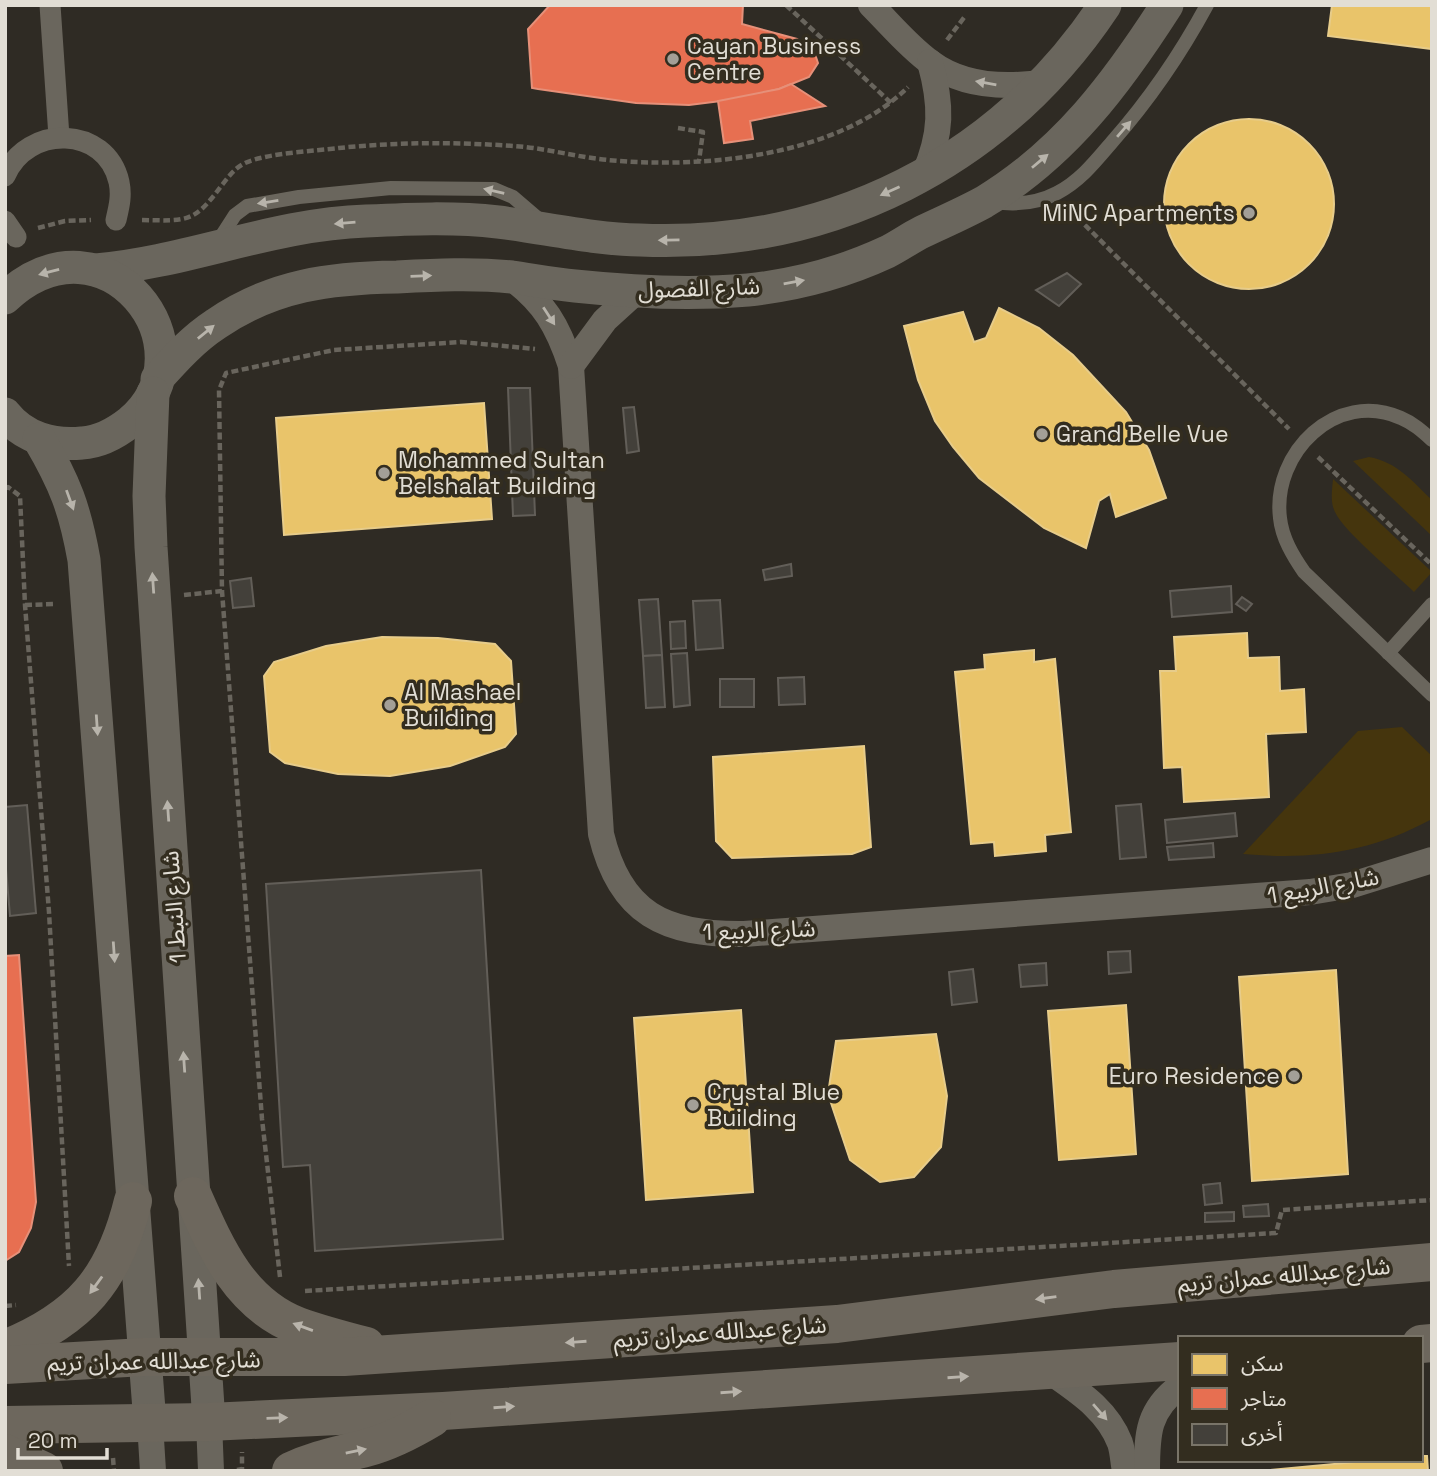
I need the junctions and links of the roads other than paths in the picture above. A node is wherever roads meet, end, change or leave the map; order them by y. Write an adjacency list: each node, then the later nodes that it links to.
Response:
1 (50, 5): 10 (street)
2 (871, 5): 8 (street)
3 (1084, 5): 7 (lane)
4 (1105, 5): 7 (street)
5 (1167, 5): 13 (street, شارع الفصول, one-way to 5)
6 (1207, 5): 13 (lane, one-way to 6)
7 (1081, 41): 9 (street)
8 (930, 62): 9 (street, one-way to 8); 11 (street)
9 (1046, 82): 11 (street)
10 (59, 137): 12 (street); 14 (street)
11 (924, 175): 15 (street, one-way to 15)
12 (5, 176)
13 (985, 201): 17 (street, شارع الفصول, one-way to 13)
14 (116, 219)
15 (96, 270): 18 (street, one-way to 18); 20 (street, شارع النبط 1)
16 (510, 277): 17 (street, شارع الفصول); 19 (street, شارع الربيع 1, one-way to 19); 20 (street, شارع الفصول, one-way to 16)
17 (638, 290): 19 (street)
18 (5, 298)
19 (570, 366): 26 (street, شارع الربيع 1)
20 (155, 386): 21 (street, شارع الفصول); 27 (street, شارع النبط 1, one-way to 20)
21 (19, 430): 28 (street, one-way to 28)
22 (1432, 440): 24 (lane)
23 (1432, 604): 24 (lane)
24 (1388, 653): 25 (lane)
25 (1432, 695)
26 (1432, 859)
27 (192, 1196): 31 (main road, one-way to 27); 33 (street, شارع النبط 1, one-way to 27)
28 (133, 1201): 30 (main road, one-way to 30); 32 (street)
29 (1432, 1262): 31 (main road, شارع عبدالله عمران تريم, one-way to 31)
30 (5, 1349)
31 (391, 1354): 33 (main road, شارع عبدالله عمران تريم)
32 (144, 1357): 33 (main road, شارع عبدالله عمران تريم); 35 (main road, شارع عبدالله عمران تريم); 40 (street)
33 (204, 1357): 39 (street, شارع النبط 1)
34 (1178, 1361): 36 (main road)
35 (5, 1365)
36 (1049, 1371): 38 (main road, one-way to 36); 47 (street, one-way to 47)
37 (1178, 1388): 48 (street)
38 (443, 1411): 39 (main road, one-way to 38); 46 (main road, one-way to 38)
39 (209, 1422): 40 (main road); 45 (street)
40 (150, 1423): 41 (main road); 44 (street)
41 (5, 1425)
42 (5, 1453): 43 (main road)
43 (44, 1471)
44 (153, 1471)
45 (211, 1471)
46 (291, 1471)
47 (1125, 1471)
48 (1147, 1471)

